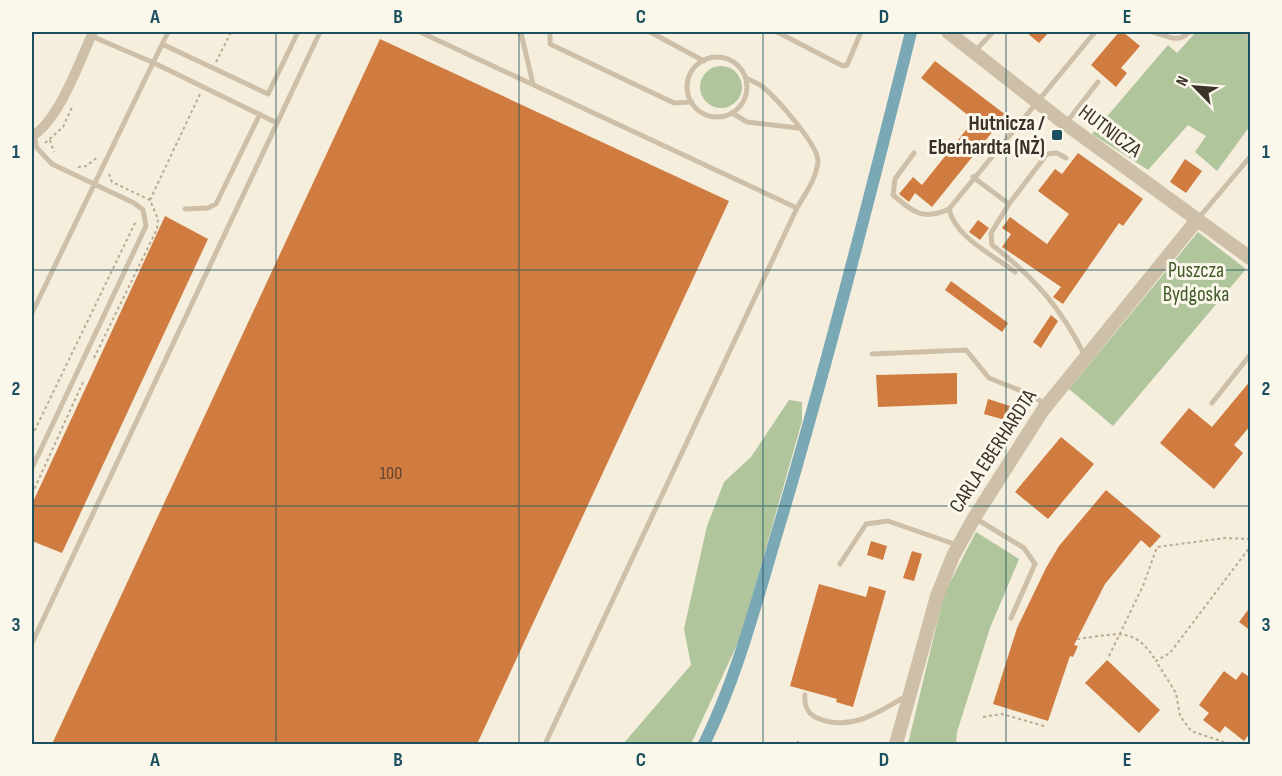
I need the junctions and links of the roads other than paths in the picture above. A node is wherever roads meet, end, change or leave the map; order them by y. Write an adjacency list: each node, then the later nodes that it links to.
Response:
1 (168, 32): 18 (lane)
2 (298, 32): 18 (lane)
3 (320, 32): 29 (lane)
4 (420, 32): 24 (lane)
5 (518, 32): 24 (lane)
6 (549, 32): 26 (lane)
7 (650, 32): 20 (lane)
8 (777, 32): 9 (lane)
9 (861, 32)
10 (948, 32): 19 (street, HUTNICZA)
11 (993, 32): 19 (lane)
12 (1095, 32): 25 (lane)
13 (1153, 32): 14 (lane)
14 (1189, 32)
15 (1245, 32): 17 (lane)
16 (92, 34): 21 (lane); 32 (street)
17 (1251, 35)
18 (162, 44): 21 (lane)
19 (974, 52): 25 (street, HUTNICZA)
20 (704, 61): 22 (lane); 26 (lane)
21 (152, 62): 28 (lane); 37 (lane)
22 (746, 78): 27 (lane); 31 (lane)
23 (1098, 82): 30 (lane)
24 (533, 84): 39 (lane)
25 (1036, 101): 30 (street, HUTNICZA); 36 (lane)
26 (692, 102): 27 (lane)
27 (732, 113): 31 (lane)
28 (260, 114): 29 (lane); 40 (lane)
29 (277, 123): 56 (lane)
30 (1065, 124): 42 (street, HUTNICZA)
31 (798, 128): 39 (lane)
32 (33, 135): 37 (lane)
33 (914, 153): 41 (lane)
34 (1251, 157): 42 (lane)
35 (1065, 158): 38 (lane)
36 (973, 177): 38 (lane); 41 (lane)
37 (94, 183): 45 (lane); 51 (lane)
38 (1010, 204): 48 (lane)
39 (796, 208): 59 (lane)
40 (185, 209)
41 (949, 209): 44 (lane)
42 (1197, 220): 43 (street, HUTNICZA); 48 (street, CARLA EBERHARDTA)
43 (1251, 258)
44 (1015, 272)
45 (32, 313)
46 (872, 354): 50 (lane)
47 (1251, 355): 49 (lane)
48 (1086, 356): 50 (street, CARLA EBERHARDTA)
49 (1212, 403)
50 (1047, 406): 52 (street, CARLA EBERHARDTA)
51 (32, 468)
52 (974, 518): 53 (street, CARLA EBERHARDTA); 55 (lane)
53 (959, 545): 54 (lane); 57 (street, CARLA EBERHARDTA)
54 (840, 564)
55 (1011, 618)
56 (32, 644)
57 (910, 694): 58 (lane); 60 (street, CARLA EBERHARDTA)
58 (805, 695)
59 (545, 744)
60 (896, 744)

